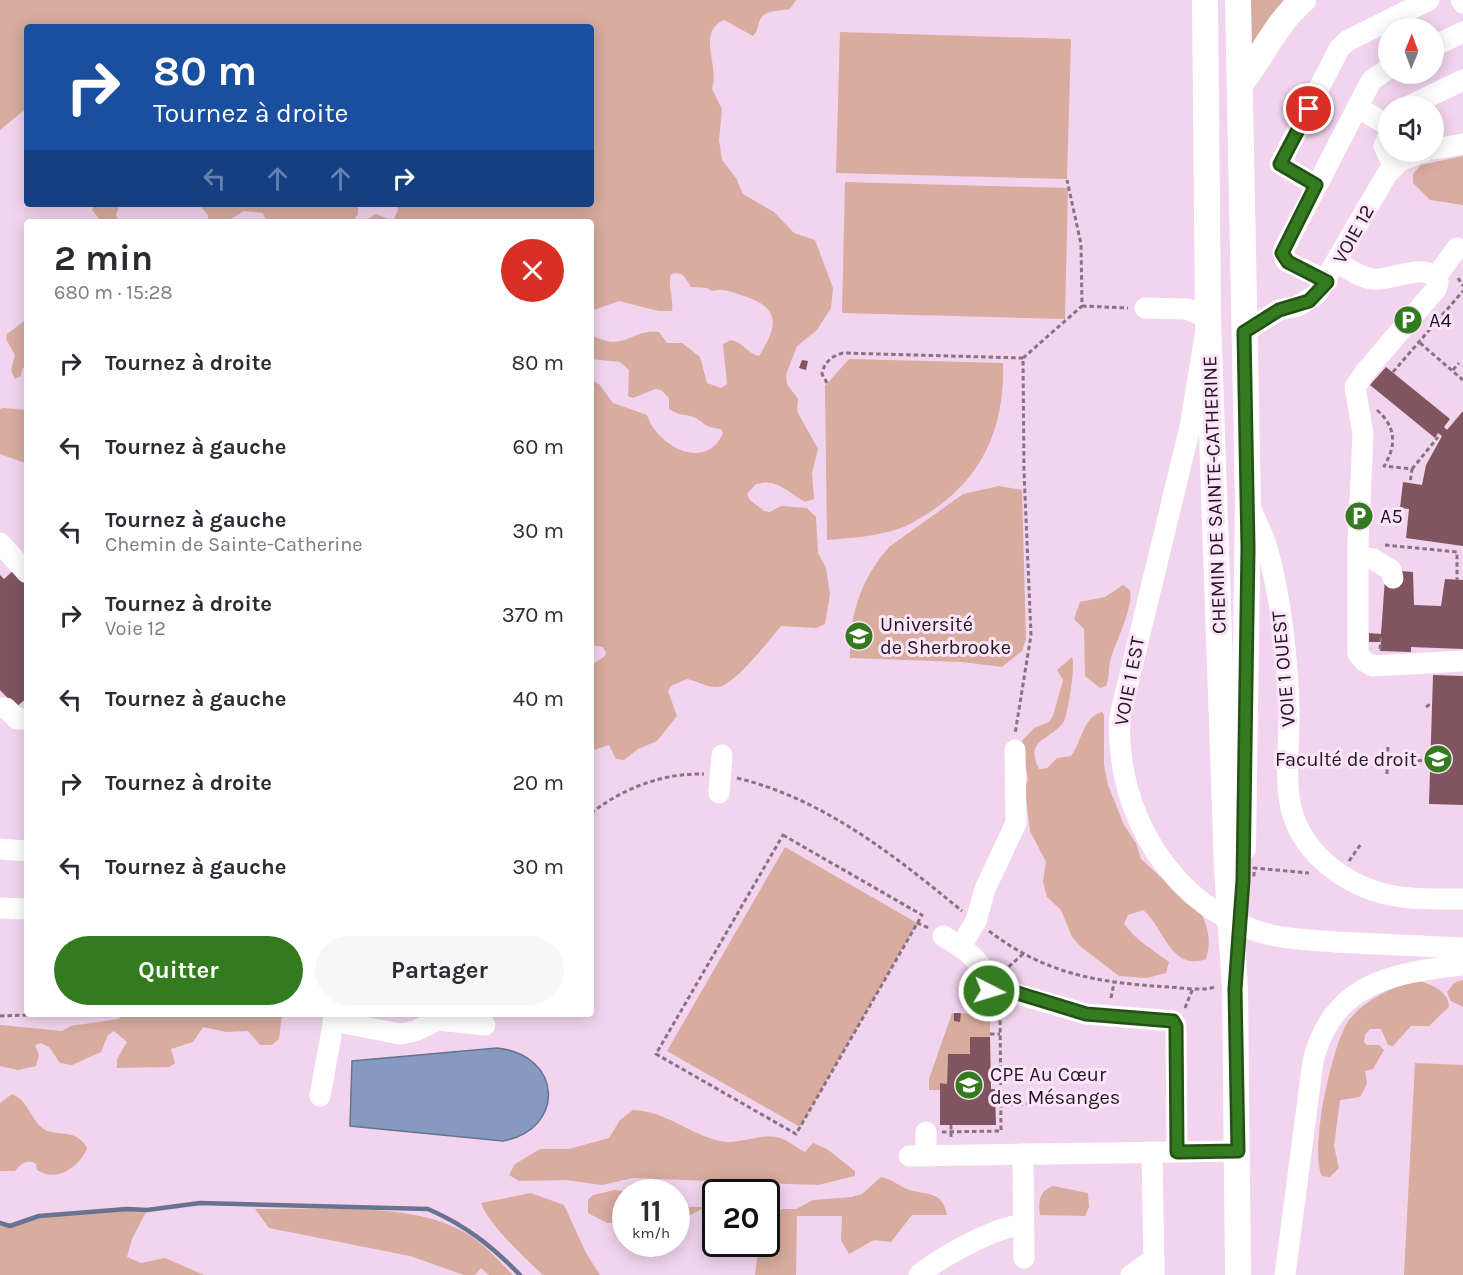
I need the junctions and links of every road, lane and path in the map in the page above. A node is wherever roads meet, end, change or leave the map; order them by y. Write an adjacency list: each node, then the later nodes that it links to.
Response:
1 (1205, 0): 29 (main road, CHEMIN DE SAINTE-CATHERINE)
2 (1239, 0): 9 (main road, CHEMIN DE SAINTE-CATHERINE)
3 (1303, 0): 9 (main road)
4 (1430, 0): 19 (lane)
5 (1463, 32): 6 (lane)
6 (1444, 41)
7 (1378, 76): 11 (lane)
8 (1463, 80): 10 (lane)
9 (1240, 84): 28 (main road, CHEMIN DE SAINTE-CATHERINE)
10 (1430, 96)
11 (1356, 107): 12 (lane); 19 (lane)
12 (1378, 120)
13 (1463, 144): 14 (lane)
14 (1444, 147)
15 (1391, 162): 17 (lane)
16 (1400, 162): 17 (lane, VOIE 12)
17 (1393, 166): 21 (lane, VOIE 12)
18 (1067, 180): 25 (path)
19 (1316, 185): 23 (lane)
20 (1457, 248): 22 (lane)
21 (1338, 263): 22 (lane); 23 (lane, VOIE 12)
22 (1436, 277): 44 (lane)
23 (1327, 282): 27 (lane, VOIE 12)
24 (1463, 291): 30 (path)
25 (1082, 306): 26 (path); 31 (path)
26 (1145, 308): 29 (lane)
27 (1279, 310): 28 (lane); 28 (lane, VOIE 12)
28 (1244, 314): 29 (main road); 41 (main road, CHEMIN DE SAINTE-CATHERINE)
29 (1208, 318): 74 (lane, VOIE 1 EST); 79 (main road, CHEMIN DE SAINTE-CATHERINE)
30 (1419, 343): 33 (path); 34 (path)
31 (1023, 358): 36 (path); 49 (path)
32 (1459, 363): 33 (path)
33 (1452, 371): 35 (path)
34 (1393, 372)
35 (1463, 380)
36 (827, 383)
37 (1374, 406): 39 (path)
38 (1438, 437): 39 (path)
39 (1412, 469): 40 (path)
40 (1410, 483)
41 (1248, 503): 68 (lane, VOIE 1 OUEST); 79 (main road, CHEMIN DE SAINTE-CATHERINE)
42 (0, 543): 45 (lane)
43 (1381, 545): 47 (path)
44 (1358, 556): 46 (lane); 50 (lane)
45 (24, 570)
46 (1393, 578)
47 (1457, 580)
48 (1024, 645): 49 (path)
49 (1030, 646): 56 (path)
50 (1463, 661)
51 (1432, 703): 52 (path)
52 (1426, 707)
53 (0, 708): 54 (lane)
54 (24, 719)
55 (1388, 746): 58 (path)
56 (1015, 750): 80 (lane)
57 (1365, 759): 58 (path)
58 (1387, 760): 59 (path); 60 (path)
59 (1430, 761)
60 (1387, 774)
61 (594, 811): 71 (path)
62 (1360, 844): 65 (path)
63 (0, 849): 64 (lane)
64 (24, 851)
65 (1346, 867)
66 (1254, 875): 67 (path)
67 (1318, 875)
68 (1463, 899)
69 (0, 908): 70 (lane)
70 (24, 909)
71 (968, 915)
72 (917, 923): 72 (path)
73 (983, 926): 75 (path)
74 (1463, 948)
75 (1023, 954): 77 (path); 80 (path)
76 (1463, 964): 105 (lane)
77 (1114, 983): 78 (path); 81 (path)
78 (1192, 988): 79 (path); 82 (path)
79 (1225, 988): 96 (main road, CHEMIN DE SAINTE-CATHERINE)
80 (992, 990): 88 (path); 98 (lane)
81 (1111, 1003)
82 (1184, 1011)
83 (24, 1015): 84 (path)
84 (0, 1016)
85 (334, 1018): 86 (lane); 89 (lane)
86 (485, 1025)
87 (990, 1034): 88 (path)
88 (1000, 1034): 92 (path)
89 (320, 1096)
90 (1030, 1104): 92 (path)
91 (996, 1105): 92 (path)
92 (1001, 1105): 94 (path)
93 (951, 1125): 94 (path)
94 (951, 1131): 95 (path)
95 (931, 1132): 99 (lane)
96 (1238, 1151): 98 (lane); 102 (main road, CHEMIN DE SAINTE-CATHERINE)
97 (1152, 1152): 98 (lane); 99 (lane); 104 (lane)
98 (1177, 1152)
99 (1023, 1154): 100 (lane)
100 (1023, 1225): 101 (lane); 103 (lane)
101 (1024, 1258)
102 (1240, 1269)
103 (919, 1275)
104 (1131, 1275)
105 (1285, 1275)

